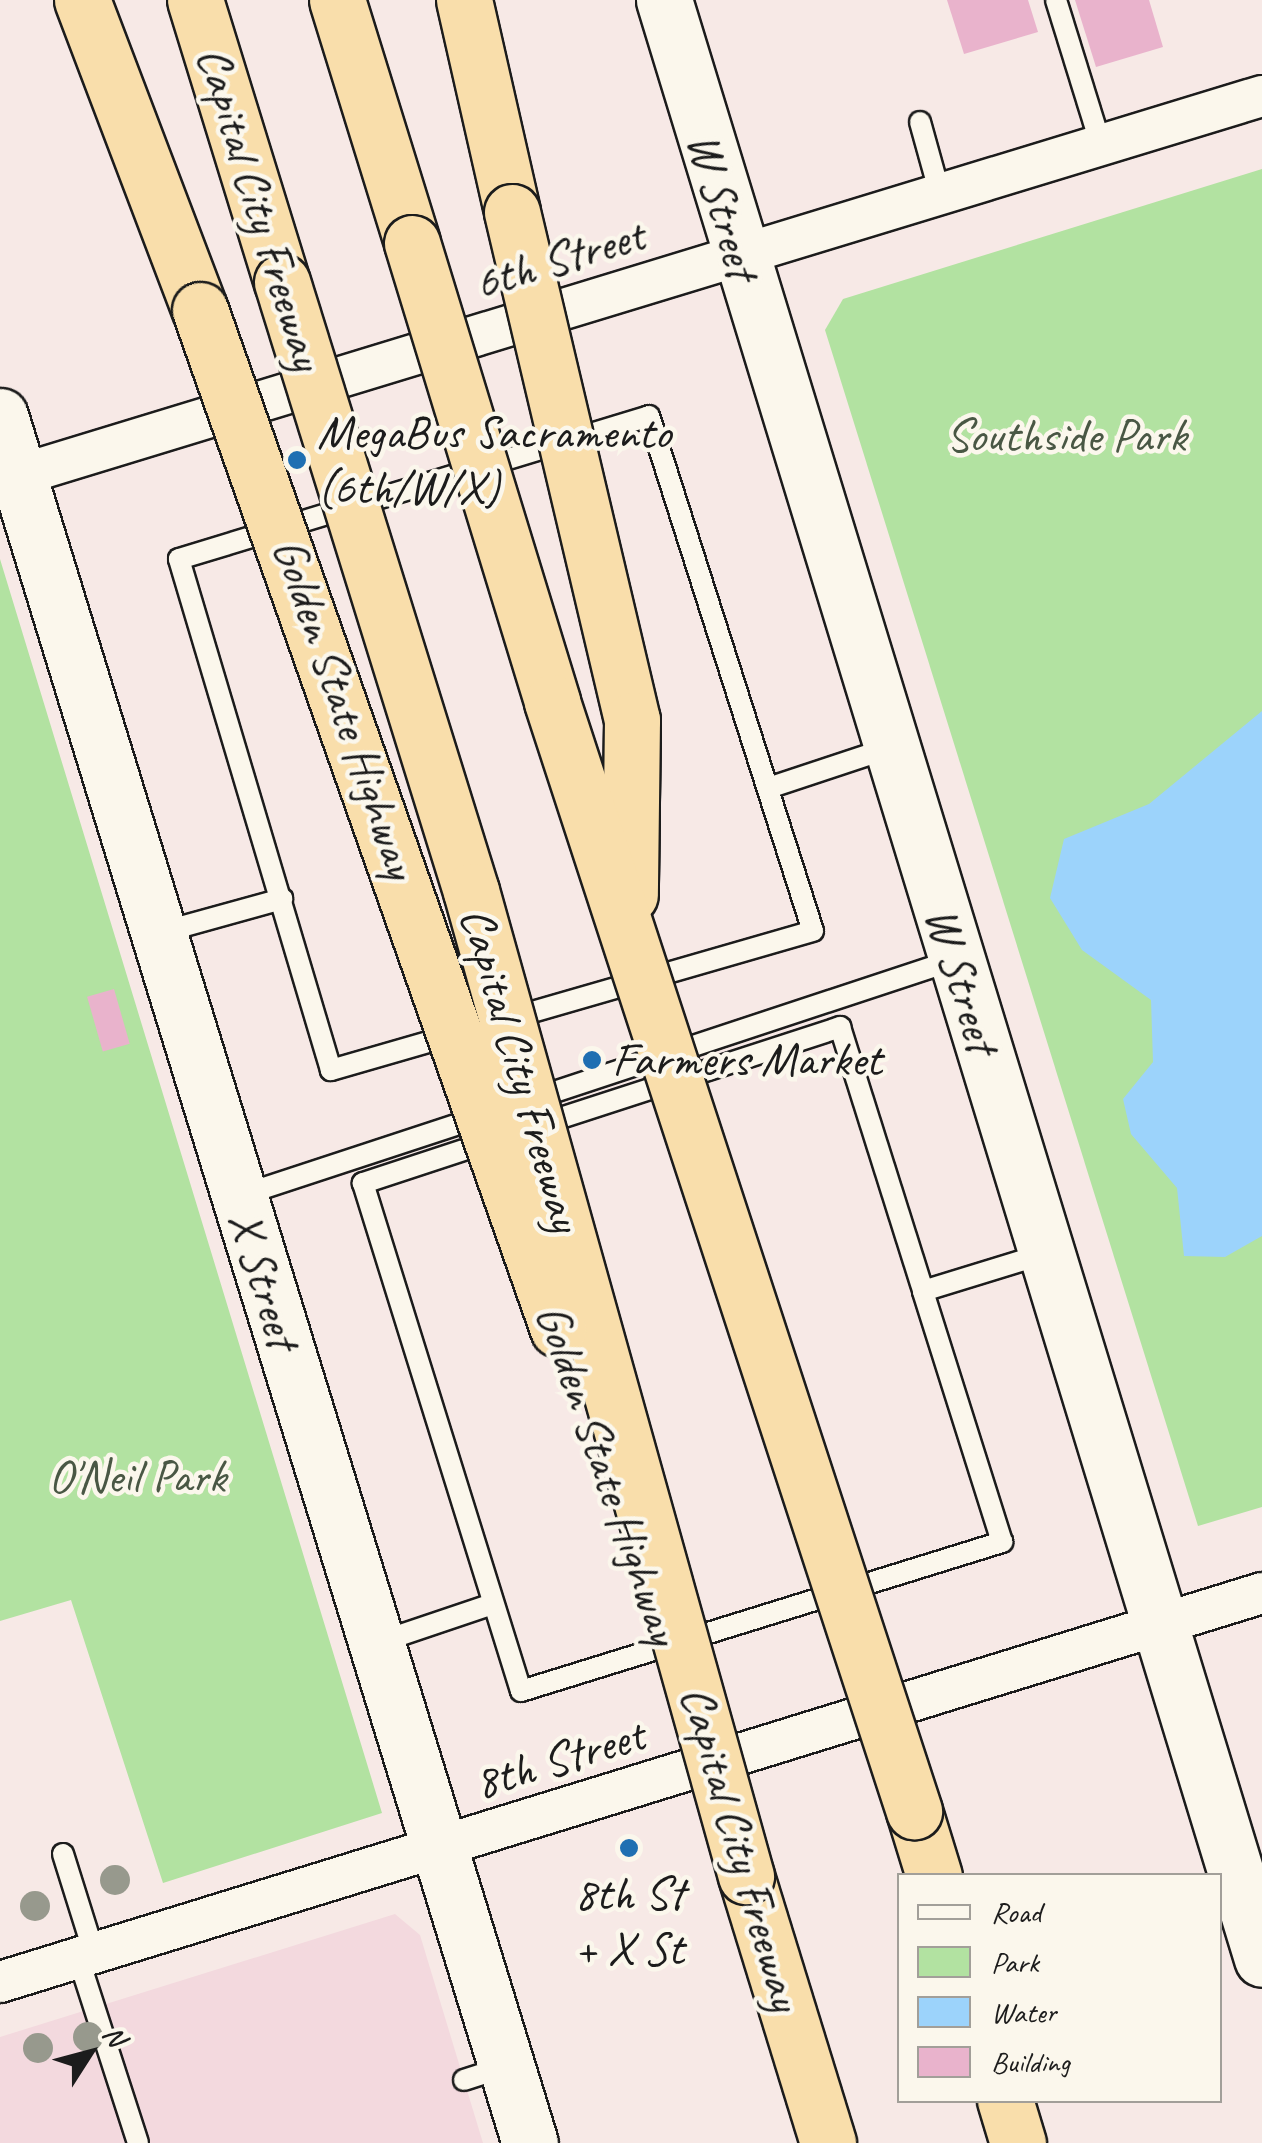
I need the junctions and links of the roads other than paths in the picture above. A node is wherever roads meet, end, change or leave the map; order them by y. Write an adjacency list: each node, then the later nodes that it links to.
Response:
1 (82, 0): 30 (highway, Golden State Highway, bridge)
2 (195, 0): 30 (highway, Capital City Freeway, bridge)
3 (337, 0): 18 (highway, bridge)
4 (464, 0): 18 (highway, bridge)
5 (1056, 0): 9 (lane)
6 (661, 10): 11 (main road, W Street)
7 (1262, 96): 9 (street, 6th Street)
8 (920, 122): 10 (lane)
9 (1101, 145): 10 (street, 6th Street)
10 (940, 194): 11 (street, 6th Street)
11 (737, 257): 13 (street, 6th Street); 14 (main road, W Street)
12 (0, 416): 13 (main road, X Street)
13 (10, 478): 17 (main road, X Street)
14 (889, 748): 15 (lane); 19 (main road, W Street)
15 (768, 788): 16 (lane); 16 (lane)
16 (282, 899): 17 (lane)
17 (159, 933): 20 (main road, X Street)
18 (630, 943): 29 (highway, bridge)
19 (956, 960): 20 (lane); 21 (main road, W Street)
20 (239, 1196): 26 (main road, X Street)
21 (1047, 1253): 22 (lane); 25 (main road, W Street)
22 (923, 1291): 24 (lane); 24 (lane)
23 (1262, 1594): 25 (street, 8th Street)
24 (494, 1604): 26 (lane)
25 (1160, 1626): 27 (street, 8th Street); 32 (main road, W Street)
26 (375, 1644): 27 (main road, X Street)
27 (439, 1849): 31 (street, 8th Street); 36 (main road, X Street)
28 (62, 1854): 31 (lane)
29 (933, 1873)
30 (746, 1876): 37 (highway, Capital City Freeway)
31 (86, 1955): 33 (street, 8th Street); 35 (lane)
32 (1262, 1958)
33 (0, 1982)
34 (1006, 2103): 38 (highway)
35 (138, 2143)
36 (530, 2143)
37 (828, 2143)
38 (1018, 2143)

